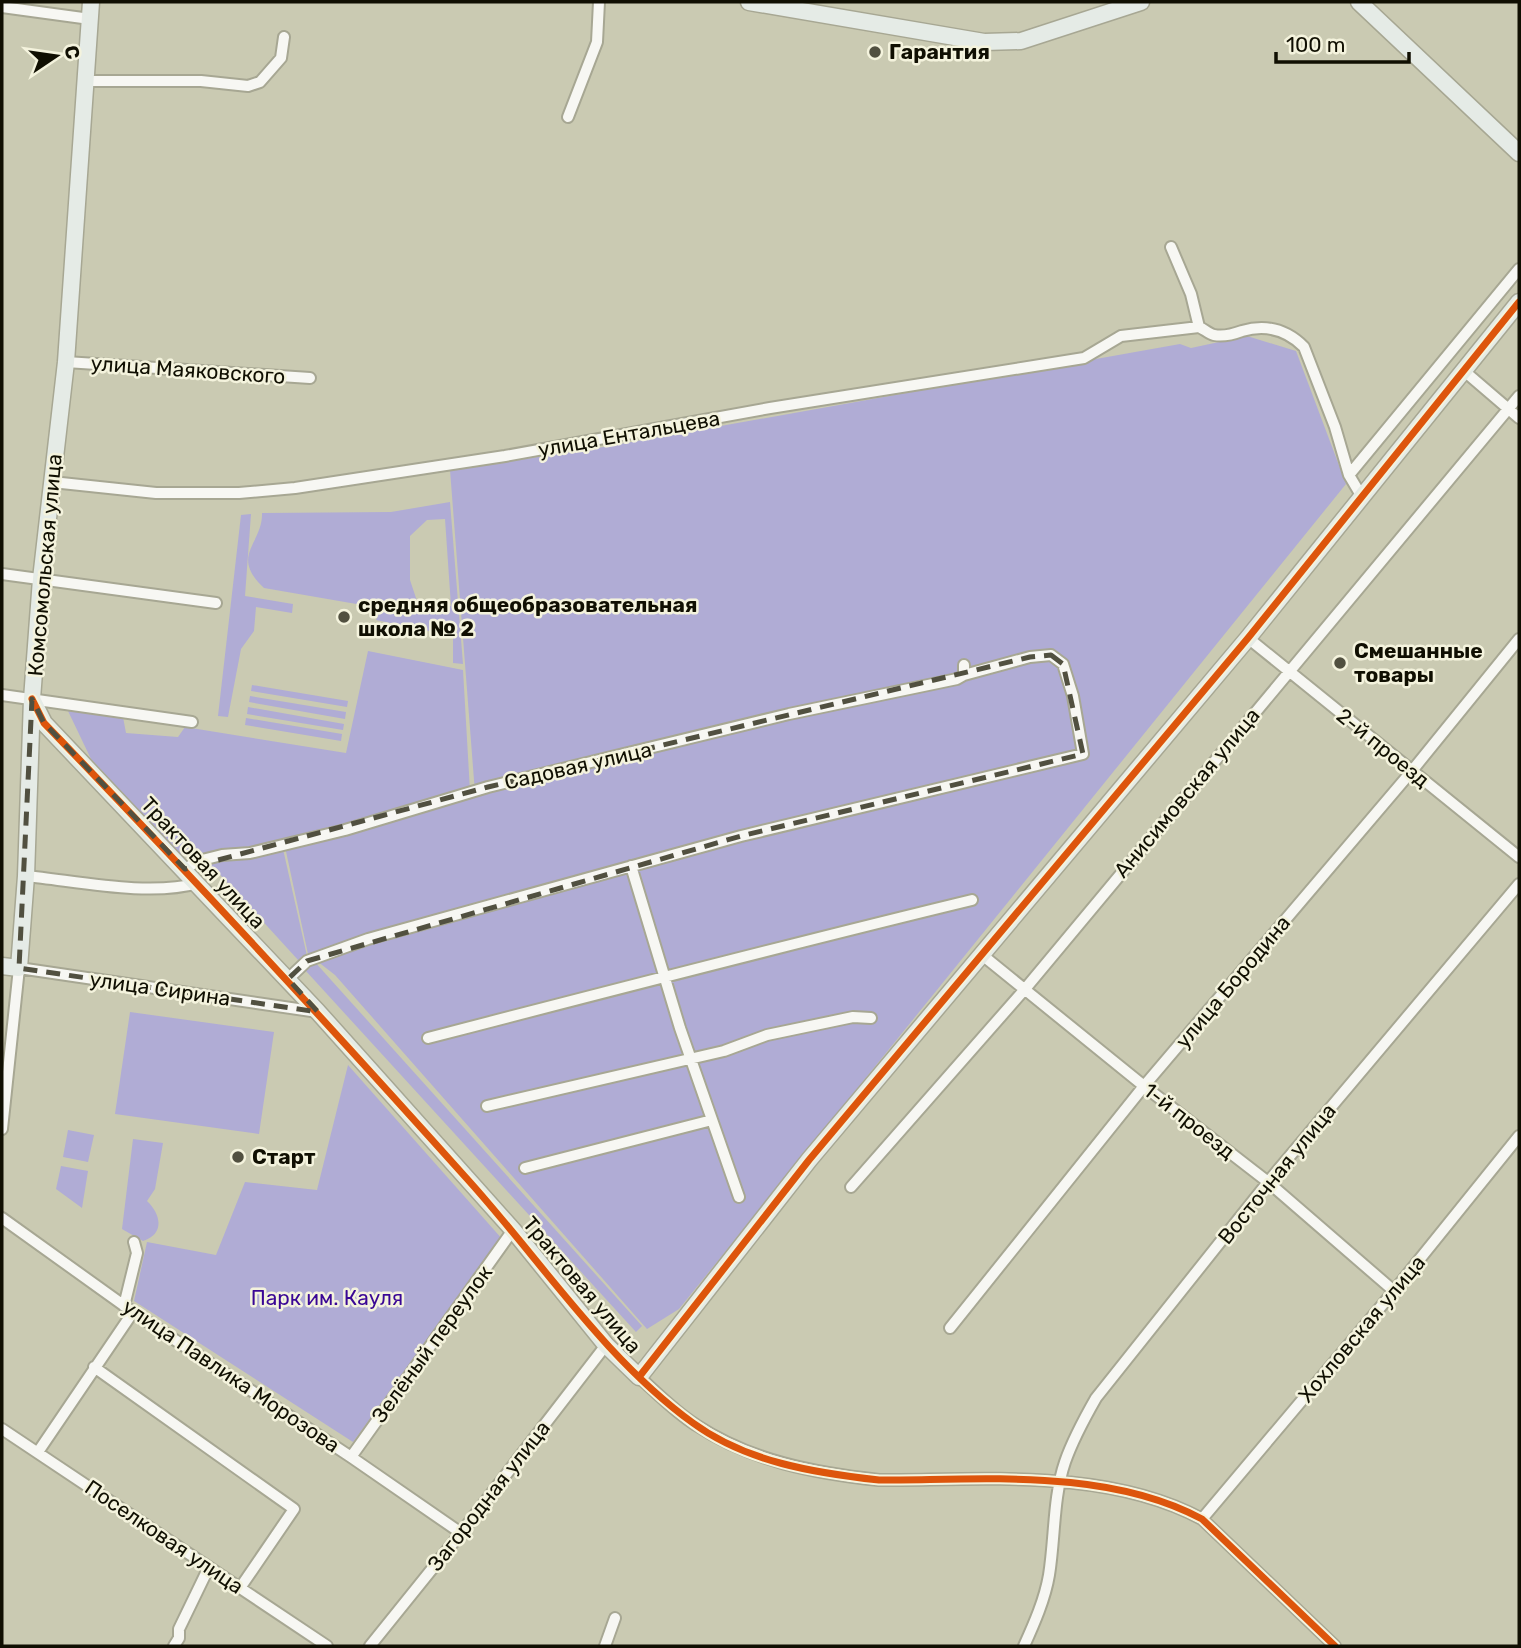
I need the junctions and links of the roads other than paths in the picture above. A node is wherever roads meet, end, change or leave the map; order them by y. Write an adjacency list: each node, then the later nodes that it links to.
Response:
1 (91, 2): 7 (street, Комсомольская улица)
2 (599, 2): 10 (street)
3 (749, 2): 4 (street)
4 (1141, 2)
5 (1359, 2): 11 (street)
6 (2, 8): 7 (street)
7 (90, 19): 9 (street, Комсомольская улица)
8 (284, 37): 9 (street)
9 (86, 81): 16 (street, Комсомольская улица)
10 (568, 117)
11 (1519, 153)
12 (1171, 247): 15 (street)
13 (1519, 270): 22 (street)
14 (1519, 302): 17 (street)
15 (1199, 327): 22 (street, улица Ентальцева); 23 (street, улица Ентальцева)
16 (66, 362): 18 (street, улица Маяковского); 23 (street, Комсомольская улица)
17 (1463, 370): 20 (street); 24 (street)
18 (310, 378)
19 (1519, 396): 20 (street, Анисимовская улица)
20 (1509, 409): 21 (street); 30 (street, Анисимовская улица)
21 (1519, 418)
22 (1349, 475): 24 (street, улица Ентальцева)
23 (52, 482): 26 (street, Комсомольская улица)
24 (1362, 497): 28 (street)
25 (2, 574): 26 (street)
26 (41, 579): 27 (street); 32 (street, Комсомольская улица)
27 (216, 603)
28 (1248, 638): 30 (street, 2-й проезд); 42 (street)
29 (1519, 639): 34 (street, улица Бородина)
30 (1289, 670): 34 (street, 2-й проезд); 47 (street, Анисимовская улица)
31 (2, 695): 32 (street)
32 (32, 699): 33 (street); 37 (street, Трактовая улица); 38 (street, Комсомольская улица)
33 (192, 722)
34 (1411, 772): 35 (street, 2-й проезд); 52 (street, улица Бородина)
35 (1519, 857)
36 (631, 866): 37 (street, Садовая улица); 45 (street); 46 (street)
37 (185, 869): 39 (street, Трактовая улица)
38 (26, 876): 39 (street); 44 (street, Комсомольская улица)
39 (198, 883): 46 (street, Трактовая улица)
40 (1519, 884): 58 (street, Восточная улица)
41 (972, 900): 45 (street)
42 (981, 954): 47 (street, 1-й проезд); 69 (street)
43 (2, 966): 44 (street, улица Сирина)
44 (19, 968): 48 (street, улица Сирина); 55 (street, Комсомольская улица)
45 (663, 978): 50 (street); 51 (street)
46 (288, 979): 48 (street, Трактовая улица)
47 (1025, 989): 52 (street, 1-й проезд); 59 (street, Анисимовская улица)
48 (318, 1012): 62 (street, Трактовая улица)
49 (871, 1018): 51 (street)
50 (428, 1038)
51 (690, 1059): 53 (street); 54 (street)
52 (1144, 1086): 58 (street, 1-й проезд); 66 (street, улица Бородина)
53 (488, 1106)
54 (712, 1120): 57 (street); 60 (street)
55 (2, 1129)
56 (1519, 1136): 64 (street, Хохловская улица)
57 (525, 1168)
58 (1268, 1182): 64 (street, 1-й проезд); 73 (street, Восточная улица)
59 (851, 1188)
60 (738, 1197)
61 (2, 1218): 65 (street, улица Павлика Морозова)
62 (513, 1230): 67 (street, Трактовая улица); 72 (street, Зелёный переулок)
63 (134, 1242): 65 (street)
64 (1394, 1291): 74 (street, Хохловская улица)
65 (129, 1309): 68 (street); 72 (street, улица Павлика Морозова)
66 (950, 1328)
67 (606, 1345): 69 (street, Трактовая улица); 75 (street, Загородная улица)
68 (94, 1367): 71 (street); 77 (street)
69 (639, 1377): 73 (street, Трактовая улица)
70 (2, 1429): 71 (street, Поселковая улица)
71 (38, 1452): 76 (street, Поселковая улица)
72 (351, 1457): 75 (street, улица Павлика Морозова)
73 (1060, 1481): 74 (street, Трактовая улица); 85 (street, Восточная улица)
74 (1202, 1519): 80 (street, Трактовая улица)
75 (461, 1533): 83 (street, Загородная улица)
76 (209, 1567): 77 (street, Поселковая улица); 79 (street)
77 (240, 1588): 82 (street, Поселковая улица)
78 (615, 1618): 84 (street)
79 (176, 1642): 81 (street)
80 (1331, 1645)
81 (189, 1646)
82 (327, 1646)
83 (370, 1646)
84 (605, 1646)
85 (1024, 1646)

